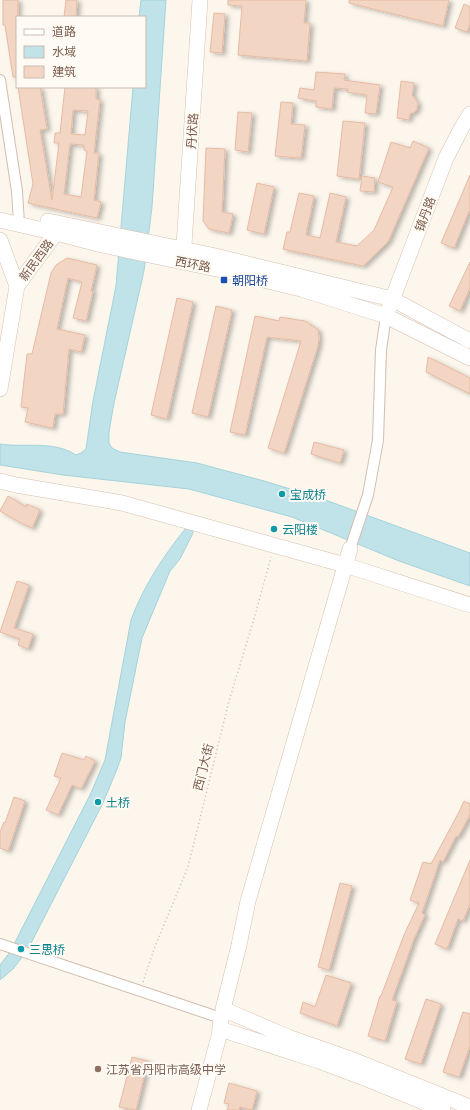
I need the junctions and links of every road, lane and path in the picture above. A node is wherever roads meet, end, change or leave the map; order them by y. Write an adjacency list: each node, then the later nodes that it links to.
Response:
1 (200, 0): 10 (street, 丹伏路)
2 (0, 80): 6 (street)
3 (469, 117): 12 (street, 镇丹路)
4 (0, 211): 6 (street, 西环路)
5 (0, 220): 6 (street, 西环路)
6 (18, 220): 7 (street, 西环路); 8 (street, 西环路)
7 (56, 233): 8 (street, 西环路); 11 (street, 新民西路)
8 (104, 239): 10 (street, 西环路)
9 (0, 240): 11 (street, 新民西路)
10 (184, 256): 12 (street, 西环路); 13 (street, 西环路)
11 (17, 286): 16 (street, 新民西路)
12 (392, 299): 13 (street, 镇丹路); 14 (street, 西环路)
13 (386, 316): 15 (street, 西环路); 19 (street)
14 (470, 341)
15 (470, 358)
16 (0, 389)
17 (0, 481): 18 (street)
18 (274, 546): 20 (street); 23 (path, 西门大街)
19 (350, 549): 20 (street)
20 (345, 565): 21 (street); 24 (street)
21 (470, 605)
22 (0, 944): 23 (street)
23 (140, 990): 24 (street)
24 (221, 1018): 25 (street); 26 (street); 27 (street)
25 (470, 1107)
26 (199, 1110)
27 (443, 1110)

